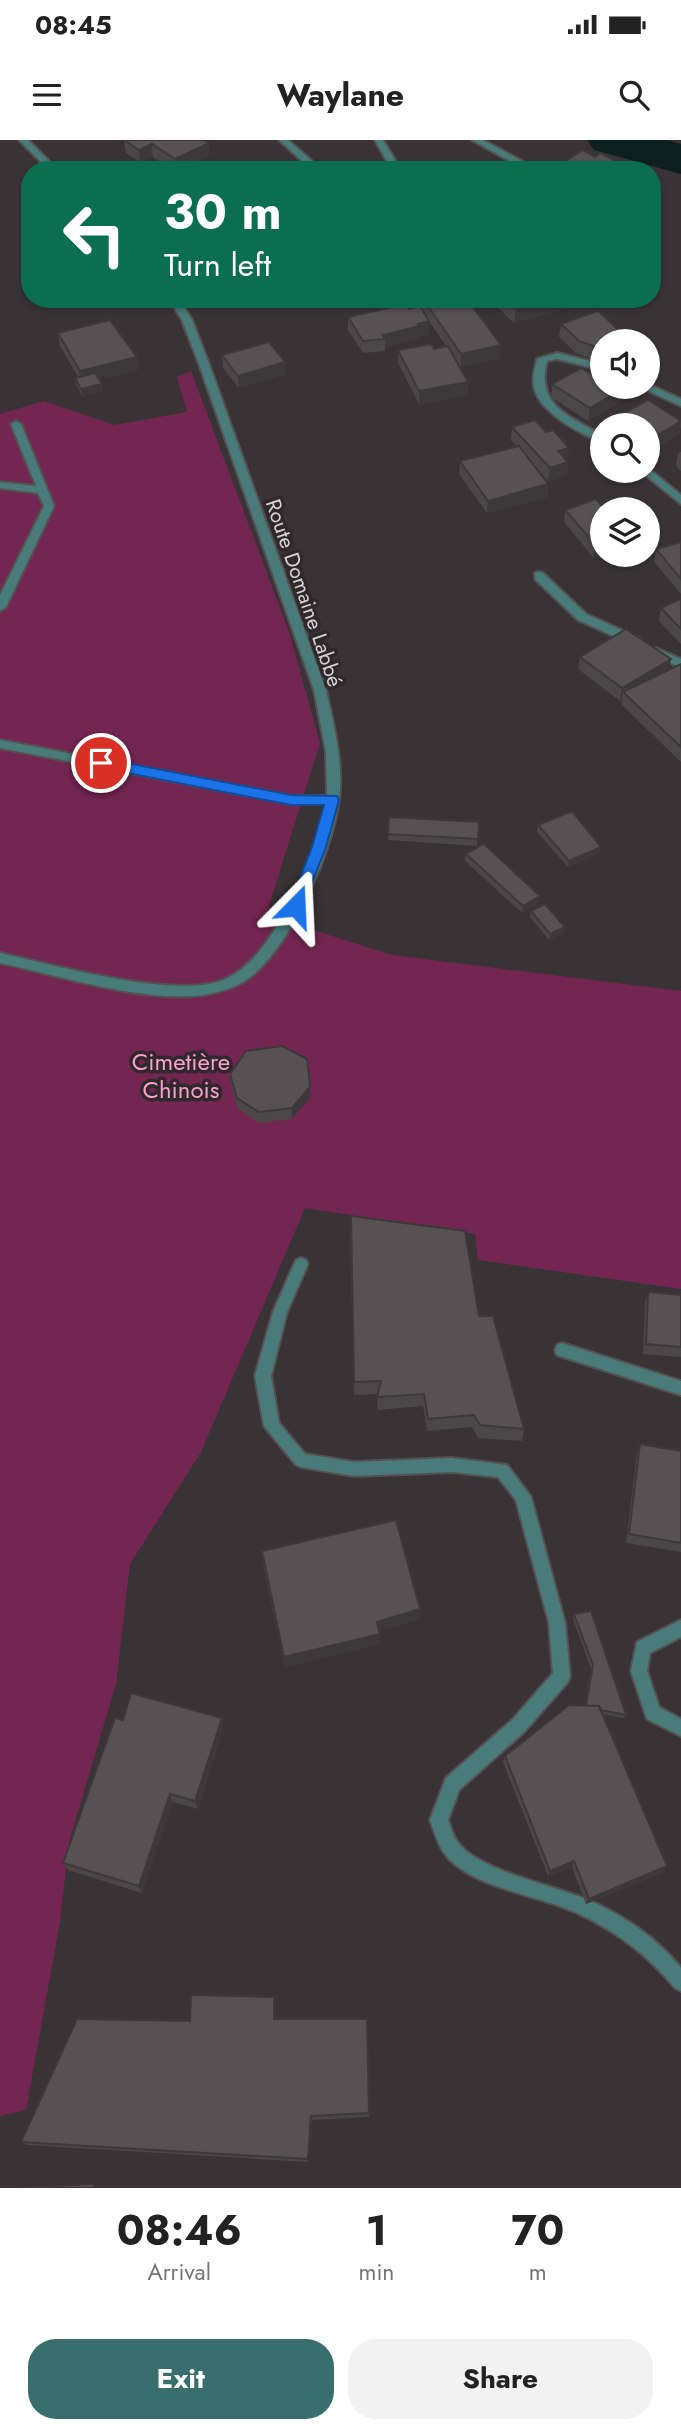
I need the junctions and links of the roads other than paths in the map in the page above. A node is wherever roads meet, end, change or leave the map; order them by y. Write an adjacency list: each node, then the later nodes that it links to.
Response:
1 (23, 140): 5 (street)
2 (283, 140): 6 (street)
3 (379, 140): 7 (street)
4 (476, 140): 8 (street)
5 (45, 161)
6 (308, 161)
7 (392, 161)
8 (516, 161)
9 (180, 308): 23 (street, Route Domaine Labbé)
10 (590, 364): 14 (street)
11 (660, 393): 12 (street)
12 (681, 403)
13 (16, 424): 17 (street)
14 (590, 432)
15 (660, 482): 18 (street)
16 (0, 485): 17 (street)
17 (44, 490): 20 (street)
18 (681, 501)
19 (539, 576): 21 (street)
20 (0, 607)
21 (681, 664)
22 (0, 744): 23 (street)
23 (332, 800): 24 (street, Route Domaine Labbé)
24 (0, 958)
25 (301, 1264): 30 (street)
26 (562, 1350): 27 (street)
27 (681, 1388)
28 (681, 1628): 29 (street)
29 (681, 1728)
30 (681, 1982)

